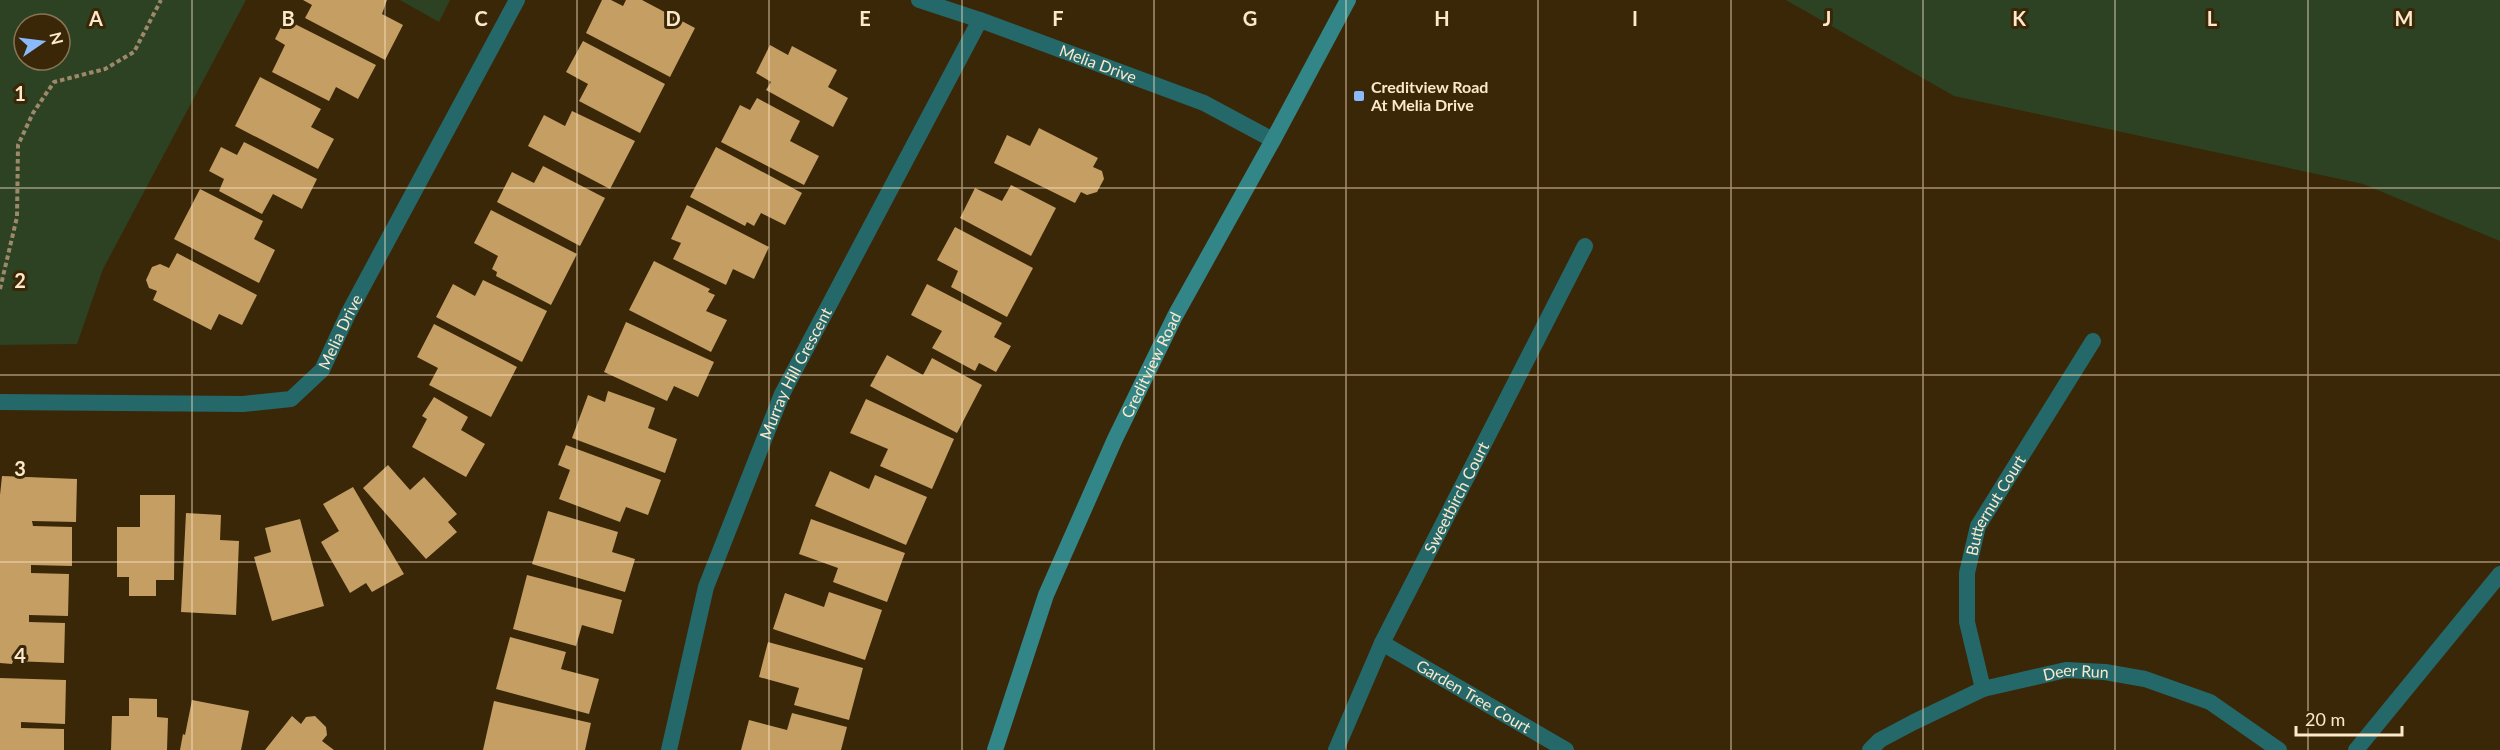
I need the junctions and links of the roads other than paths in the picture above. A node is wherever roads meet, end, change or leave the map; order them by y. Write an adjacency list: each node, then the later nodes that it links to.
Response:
1 (517, 0): 8 (street, Melia Drive)
2 (919, 0): 4 (street, Melia Drive)
3 (1348, 0): 5 (main road, Creditview Road)
4 (980, 20): 5 (street, Melia Drive); 12 (street, Murray Hill Crescent)
5 (1273, 140): 13 (main road, Creditview Road)
6 (1585, 246): 10 (street, Sweetbirch Court)
7 (2093, 341): 11 (street, Butternut Court)
8 (0, 402)
9 (2500, 574): 18 (street)
10 (1382, 643): 14 (street, Sweetbirch Court); 15 (street, Garden Tree Court)
11 (1983, 689): 16 (street, Deer Run); 17 (street, Deer Run)
12 (669, 750)
13 (995, 750)
14 (1335, 750)
15 (1566, 750)
16 (1870, 750)
17 (2279, 750)
18 (2356, 750)

